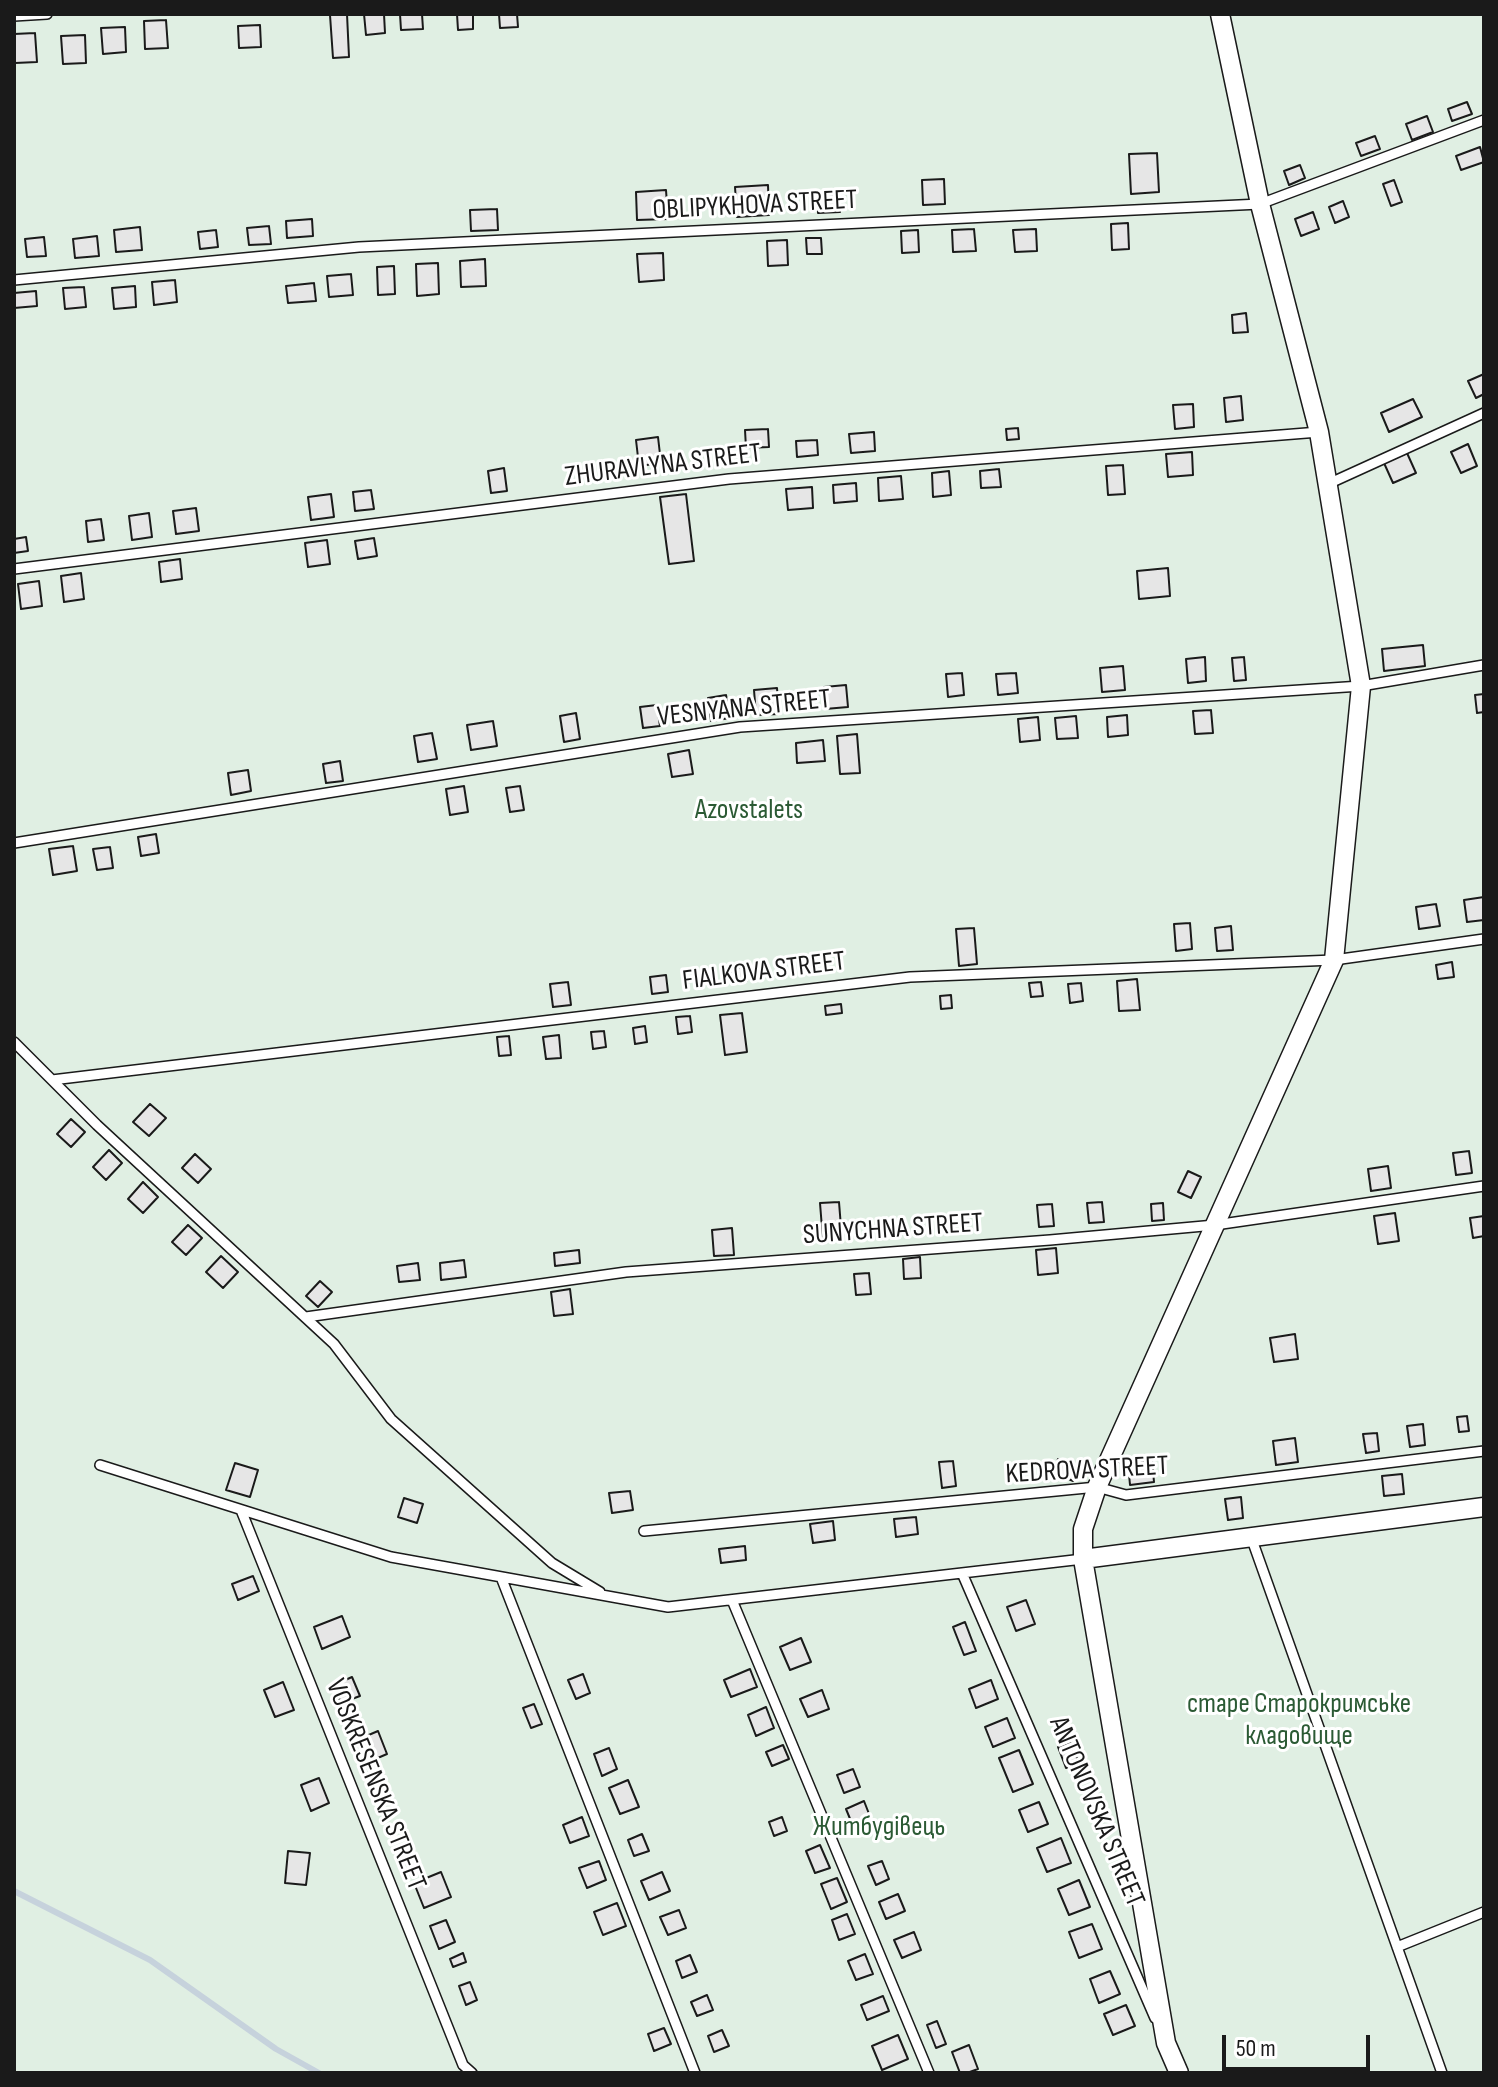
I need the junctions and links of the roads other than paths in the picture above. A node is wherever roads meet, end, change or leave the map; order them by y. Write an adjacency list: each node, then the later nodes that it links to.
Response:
1 (47, 14): 3 (lane)
2 (1220, 14): 5 (street)
3 (14, 16)
4 (1484, 120): 5 (lane, OBLIPYKHOVA STREET)
5 (1260, 204): 6 (lane, OBLIPYKHOVA STREET); 8 (street)
6 (14, 280)
7 (1484, 413): 9 (lane)
8 (1319, 432): 9 (street); 10 (lane, ZHURAVLYNA STREET)
9 (1328, 484): 12 (street)
10 (14, 569)
11 (1484, 665): 12 (lane, VESNYANA STREET)
12 (1361, 686): 13 (lane, VESNYANA STREET); 15 (street)
13 (14, 843)
14 (1484, 939): 15 (lane, FIALKOVA STREET)
15 (1334, 960): 17 (lane, FIALKOVA STREET); 19 (street)
16 (14, 1042): 17 (lane)
17 (52, 1080): 20 (lane)
18 (1484, 1186): 19 (lane, SUNYCHNA STREET)
19 (1215, 1225): 20 (lane, SUNYCHNA STREET); 23 (street)
20 (306, 1317): 31 (lane)
21 (1484, 1451): 23 (lane, KEDROVA STREET)
22 (100, 1465): 25 (lane)
23 (1097, 1487): 26 (lane, KEDROVA STREET); 28 (street)
24 (1484, 1507): 27 (street)
25 (241, 1510): 30 (lane); 36 (lane, VOSKRESENSKA STREET)
26 (644, 1531)
27 (1251, 1537): 28 (street); 34 (lane)
28 (1083, 1559): 29 (lane); 35 (street)
29 (962, 1573): 32 (lane); 35 (lane, ANTONOVSKA STREET)
30 (501, 1577): 31 (lane); 37 (lane)
31 (606, 1596): 32 (lane)
32 (732, 1600): 38 (lane)
33 (1484, 1912): 34 (lane)
34 (1397, 1947): 40 (lane)
35 (1166, 2043): 39 (street, ANTONOVSKA STREET)
36 (472, 2073)
37 (695, 2073)
38 (929, 2073)
39 (1179, 2073)
40 (1442, 2073)

